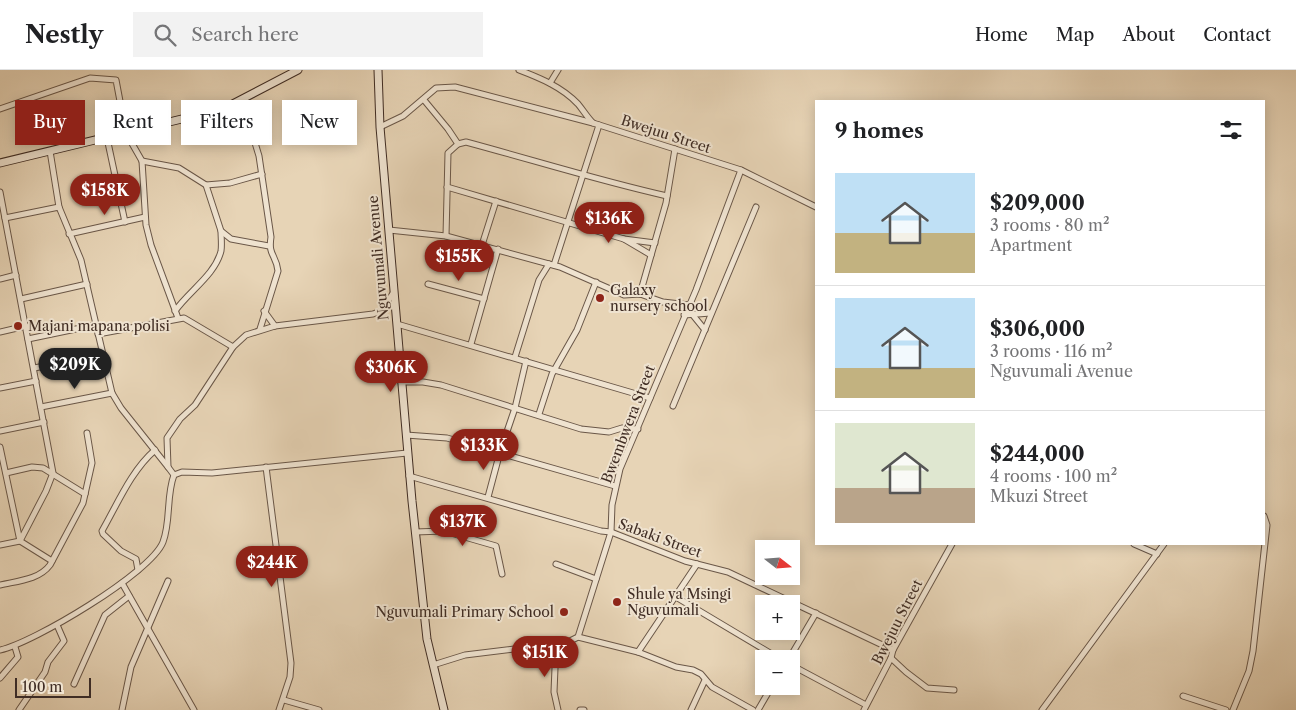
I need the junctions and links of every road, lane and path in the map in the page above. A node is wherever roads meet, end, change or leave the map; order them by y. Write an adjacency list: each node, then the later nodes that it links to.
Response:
1 (298, 70): 7 (street)
2 (378, 70): 11 (street, Nguvumali Avenue)
3 (519, 70): 5 (street)
4 (558, 70): 5 (street)
5 (550, 83): 10 (street)
6 (120, 100): 9 (street)
7 (242, 100)
8 (424, 100): 10 (street, Bwejuu Street); 11 (street, Bwejuu Street); 13 (street)
9 (0, 109)
10 (596, 124): 17 (street, Bwejuu Street); 23 (street)
11 (380, 127): 38 (street, Nguvumali Avenue)
12 (95, 141): 18 (street)
13 (458, 144): 23 (street); 25 (street)
14 (109, 145): 35 (street)
15 (133, 145): 19 (street)
16 (256, 145): 22 (street)
17 (676, 149): 21 (street, Bwejuu Street); 27 (street)
18 (50, 151): 20 (street); 29 (street)
19 (142, 161): 24 (street); 32 (street)
20 (0, 163)
21 (741, 170): 31 (street, Bwejuu Street); 58 (street, Bwembwera Street)
22 (262, 174): 24 (street); 45 (street)
23 (584, 174): 27 (street); 34 (street)
24 (206, 186): 39 (street)
25 (446, 187): 28 (street); 41 (street)
26 (0, 192): 33 (street)
27 (667, 196): 43 (street)
28 (496, 201): 34 (street); 44 (street)
29 (59, 207): 33 (street); 40 (street)
30 (756, 207): 61 (street)
31 (815, 207)
32 (146, 216): 35 (street); 59 (street)
33 (5, 218): 36 (street)
34 (569, 221): 42 (street); 48 (street)
35 (126, 222): 40 (street)
36 (7, 226): 37 (street); 49 (street)
37 (0, 228)
38 (389, 230): 41 (street); 54 (street, Nguvumali Avenue)
39 (221, 231): 45 (street); 59 (street)
40 (69, 234): 52 (street)
41 (446, 236): 44 (street)
42 (624, 239): 43 (street); 47 (street)
43 (655, 243): 47 (street)
44 (482, 245): 46 (street)
45 (269, 246): 60 (street)
46 (498, 249): 48 (street); 57 (street)
47 (651, 255): 55 (street)
48 (552, 265): 51 (street); 77 (street)
49 (16, 275): 50 (street); 56 (street)
50 (0, 279)
51 (596, 282): 55 (street); 80 (street)
52 (87, 284): 56 (street); 66 (street)
53 (428, 284): 57 (street)
54 (394, 291): 65 (street, Nguvumali Avenue); 68 (street)
55 (640, 294): 58 (street)
56 (21, 299): 67 (street)
57 (484, 299): 74 (street)
58 (689, 305): 63 (street, Bwembwera Street)
59 (176, 311): 64 (street)
60 (264, 311): 68 (street); 69 (street)
61 (711, 313): 62 (street); 70 (street)
62 (692, 314): 63 (street); 70 (street)
63 (684, 315): 85 (street, Bwembwera Street)
64 (178, 318): 72 (street); 75 (street)
65 (397, 324): 74 (street); 82 (street, Nguvumali Avenue)
66 (96, 325): 72 (street); 73 (street)
67 (26, 326): 71 (street); 73 (street)
68 (275, 326): 69 (street)
69 (260, 329): 75 (street)
70 (705, 330): 86 (street)
71 (0, 332)
72 (98, 334): 76 (street)
73 (28, 339): 79 (street)
74 (471, 344): 77 (street)
75 (233, 347): 99 (street)
76 (104, 355): 79 (street); 84 (street)
77 (515, 357): 78 (street)
78 (526, 361): 80 (street); 88 (street)
79 (34, 368): 81 (street)
80 (556, 369): 85 (street); 89 (street)
81 (36, 381): 83 (street); 87 (street)
82 (401, 382): 88 (street); 94 (street, Nguvumali Avenue)
83 (0, 388)
84 (112, 393): 87 (street); 96 (street)
85 (650, 398): 91 (street, Bwembwera Street)
86 (673, 406)
87 (41, 407): 90 (street)
88 (515, 408): 89 (street); 97 (street)
89 (539, 414): 91 (street)
90 (44, 422): 92 (street); 101 (street)
91 (638, 429): 105 (street, Bwembwera Street)
92 (0, 432)
93 (87, 433): 106 (street)
94 (406, 435): 97 (street); 98 (street, Nguvumali Avenue)
95 (0, 447): 102 (street)
96 (155, 450): 99 (street); 120 (street)
97 (500, 452): 105 (street); 107 (street)
98 (407, 453): 100 (street); 104 (street, Nguvumali Avenue)
99 (168, 467): 103 (street)
100 (266, 467): 103 (street); 148 (street)
101 (53, 472): 102 (street); 106 (street); 111 (street)
102 (6, 473): 111 (street)
103 (174, 475): 120 (street)
104 (410, 476): 107 (street, Sabaki Street); 109 (street, Nguvumali Avenue)
105 (615, 486): 110 (street, Bwembwera Street)
106 (85, 494): 117 (street)
107 (488, 496): 110 (street, Sabaki Street)
108 (1265, 518): 164 (street)
109 (415, 532): 121 (street); 140 (street, Nguvumali Avenue)
110 (611, 532): 119 (street, Sabaki Street); 122 (street, Bwembwera Street)
111 (20, 541): 115 (street); 117 (street)
112 (951, 545): 137 (street, Bwejuu Street)
113 (1136, 545): 116 (street)
114 (1163, 545): 116 (street)
115 (0, 546)
116 (1157, 554): 162 (street)
117 (52, 561): 125 (street)
118 (556, 564): 122 (street)
119 (697, 564): 127 (street); 128 (street, Sabaki Street)
120 (138, 570): 124 (street)
121 (502, 574)
122 (596, 579): 131 (street, Bwembwera Street)
123 (168, 581): 130 (street)
124 (122, 583): 126 (street); 129 (street)
125 (0, 585)
126 (129, 596): 130 (street); 144 (street)
127 (676, 597): 135 (street); 138 (street)
128 (816, 613): 136 (street); 137 (street, Sabaki Street)
129 (57, 625): 133 (street); 150 (street)
130 (146, 628): 151 (street); 152 (street)
131 (578, 637): 132 (street); 138 (street)
132 (556, 644): 140 (street); 156 (street)
133 (15, 647): 134 (street); 142 (street)
134 (0, 650)
135 (765, 650)
136 (794, 650)
137 (892, 650): 139 (street, Bwejuu Street)
138 (638, 652): 143 (street)
139 (892, 658): 145 (street); 149 (street, Bwejuu Street)
140 (433, 665): 155 (street, Nguvumali Avenue)
141 (800, 670): 149 (street)
142 (0, 678)
143 (705, 680): 159 (street); 160 (street)
144 (74, 684)
145 (954, 690)
146 (767, 695): 161 (street)
147 (1183, 696): 163 (street)
148 (284, 700): 153 (street); 154 (street)
149 (865, 707)
150 (19, 710)
151 (122, 710)
152 (194, 710)
153 (279, 710)
154 (319, 710)
155 (444, 710)
156 (558, 710)
157 (580, 710): 158 (street)
158 (584, 710)
159 (691, 710)
160 (753, 710)
161 (758, 710)
162 (1042, 710)
163 (1226, 710)
164 (1233, 710)

